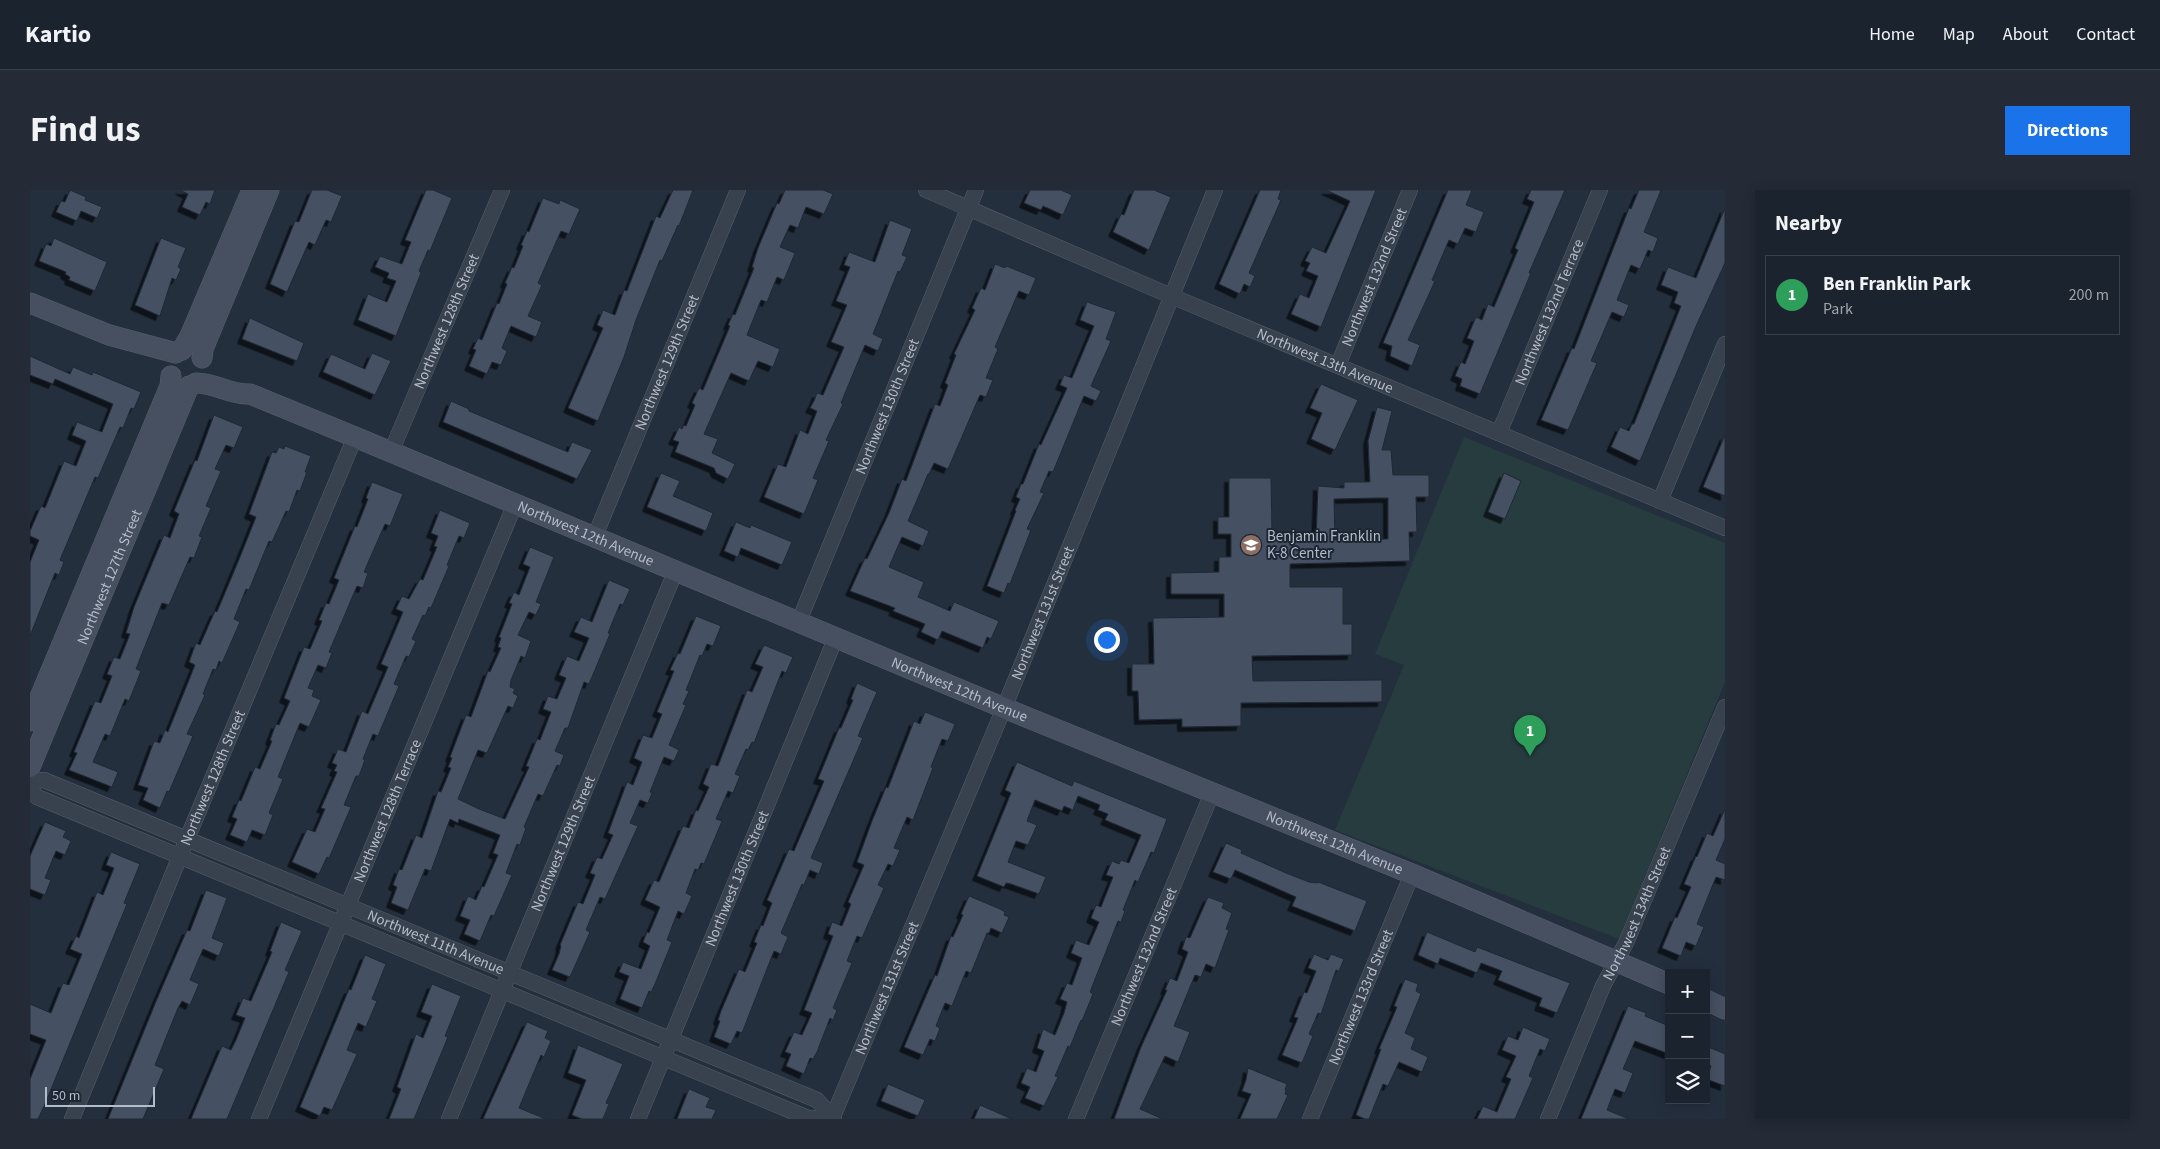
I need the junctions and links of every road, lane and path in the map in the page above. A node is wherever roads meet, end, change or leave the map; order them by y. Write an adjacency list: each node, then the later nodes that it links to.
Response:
1 (252, 190): 15 (street, Northwest 127th Street)
2 (269, 190): 14 (street)
3 (502, 190): 21 (street, Northwest 128th Street)
4 (738, 190): 25 (street, Northwest 129th Street)
5 (926, 190): 10 (street, Northwest 13th Avenue)
6 (976, 190): 10 (street, Northwest 130th Street)
7 (1215, 190): 11 (street, Northwest 131st Street)
8 (1410, 190): 16 (street, Northwest 132nd Street)
9 (1600, 190): 19 (street, Northwest 132nd Terrace)
10 (968, 208): 11 (street, Northwest 13th Avenue); 27 (street, Northwest 130th Street)
11 (1171, 296): 16 (street, Northwest 13th Avenue); 30 (street, Northwest 131st Street)
12 (30, 303): 15 (street)
13 (1725, 344): 22 (street)
14 (204, 361): 15 (street); 17 (street); 18 (street, Northwest 12th Avenue)
15 (174, 362): 17 (street); 31 (street, Northwest 127th Street)
16 (1338, 364): 19 (street, Northwest 13th Avenue)
17 (192, 384): 18 (street, Northwest 12th Avenue); 32 (street, Northwest 127th Street)
18 (250, 394): 20 (street, Northwest 12th Avenue)
19 (1499, 433): 22 (street, Northwest 13th Avenue)
20 (355, 437): 21 (street, Northwest 12th Avenue); 36 (street, Northwest 128th Street)
21 (391, 452): 23 (street, Northwest 12th Avenue)
22 (1660, 501): 24 (street, Northwest 13th Avenue)
23 (515, 504): 25 (street, Northwest 12th Avenue); 39 (street, Northwest 128th Terrace)
24 (1725, 528)
25 (595, 536): 26 (street, Northwest 12th Avenue)
26 (676, 570): 27 (street, Northwest 12th Avenue); 42 (street, Northwest 129th Street)
27 (799, 621): 28 (street, Northwest 12th Avenue)
28 (836, 637): 30 (street, Northwest 12th Avenue); 47 (street, Northwest 130th Street)
29 (1725, 707): 41 (street, Northwest 134th Street)
30 (1004, 708): 35 (street, Northwest 12th Avenue); 53 (street, Northwest 131st Street)
31 (30, 721)
32 (30, 768)
33 (30, 782): 36 (street, Northwest 11th Avenue)
34 (30, 789): 37 (street, Northwest 11th Avenue)
35 (1212, 793): 38 (street, Northwest 12th Avenue); 54 (street, Northwest 132nd Street)
36 (186, 839): 37 (street, Northwest 128th Street); 39 (street, Northwest 11th Avenue)
37 (179, 857): 40 (street, Northwest 11th Avenue); 49 (street, Northwest 128th Street)
38 (1412, 874): 41 (street, Northwest 12th Avenue); 55 (street, Northwest 133rd Street)
39 (348, 906): 40 (street, Northwest 128th Terrace); 42 (street, Northwest 11th Avenue)
40 (340, 924): 44 (street, Northwest 11th Avenue); 50 (street, Northwest 128th Terrace)
41 (1616, 962): 43 (street, Northwest 12th Avenue); 56 (street, Northwest 134th Street)
42 (509, 972): 44 (street, Northwest 129th Street); 47 (street, Northwest 11th Avenue)
43 (1665, 982)
44 (502, 991): 48 (street, Northwest 11th Avenue); 51 (street, Northwest 129th Street)
45 (1710, 1002): 46 (street)
46 (1725, 1008)
47 (671, 1040): 48 (street, Northwest 130th Street); 53 (street, Northwest 11th Avenue)
48 (663, 1058): 52 (street, Northwest 130th Street); 53 (street, Northwest 11th Avenue)
49 (72, 1119)
50 (259, 1119)
51 (449, 1119)
52 (638, 1119)
53 (833, 1119)
54 (1076, 1119)
55 (1310, 1119)
56 (1548, 1119)

